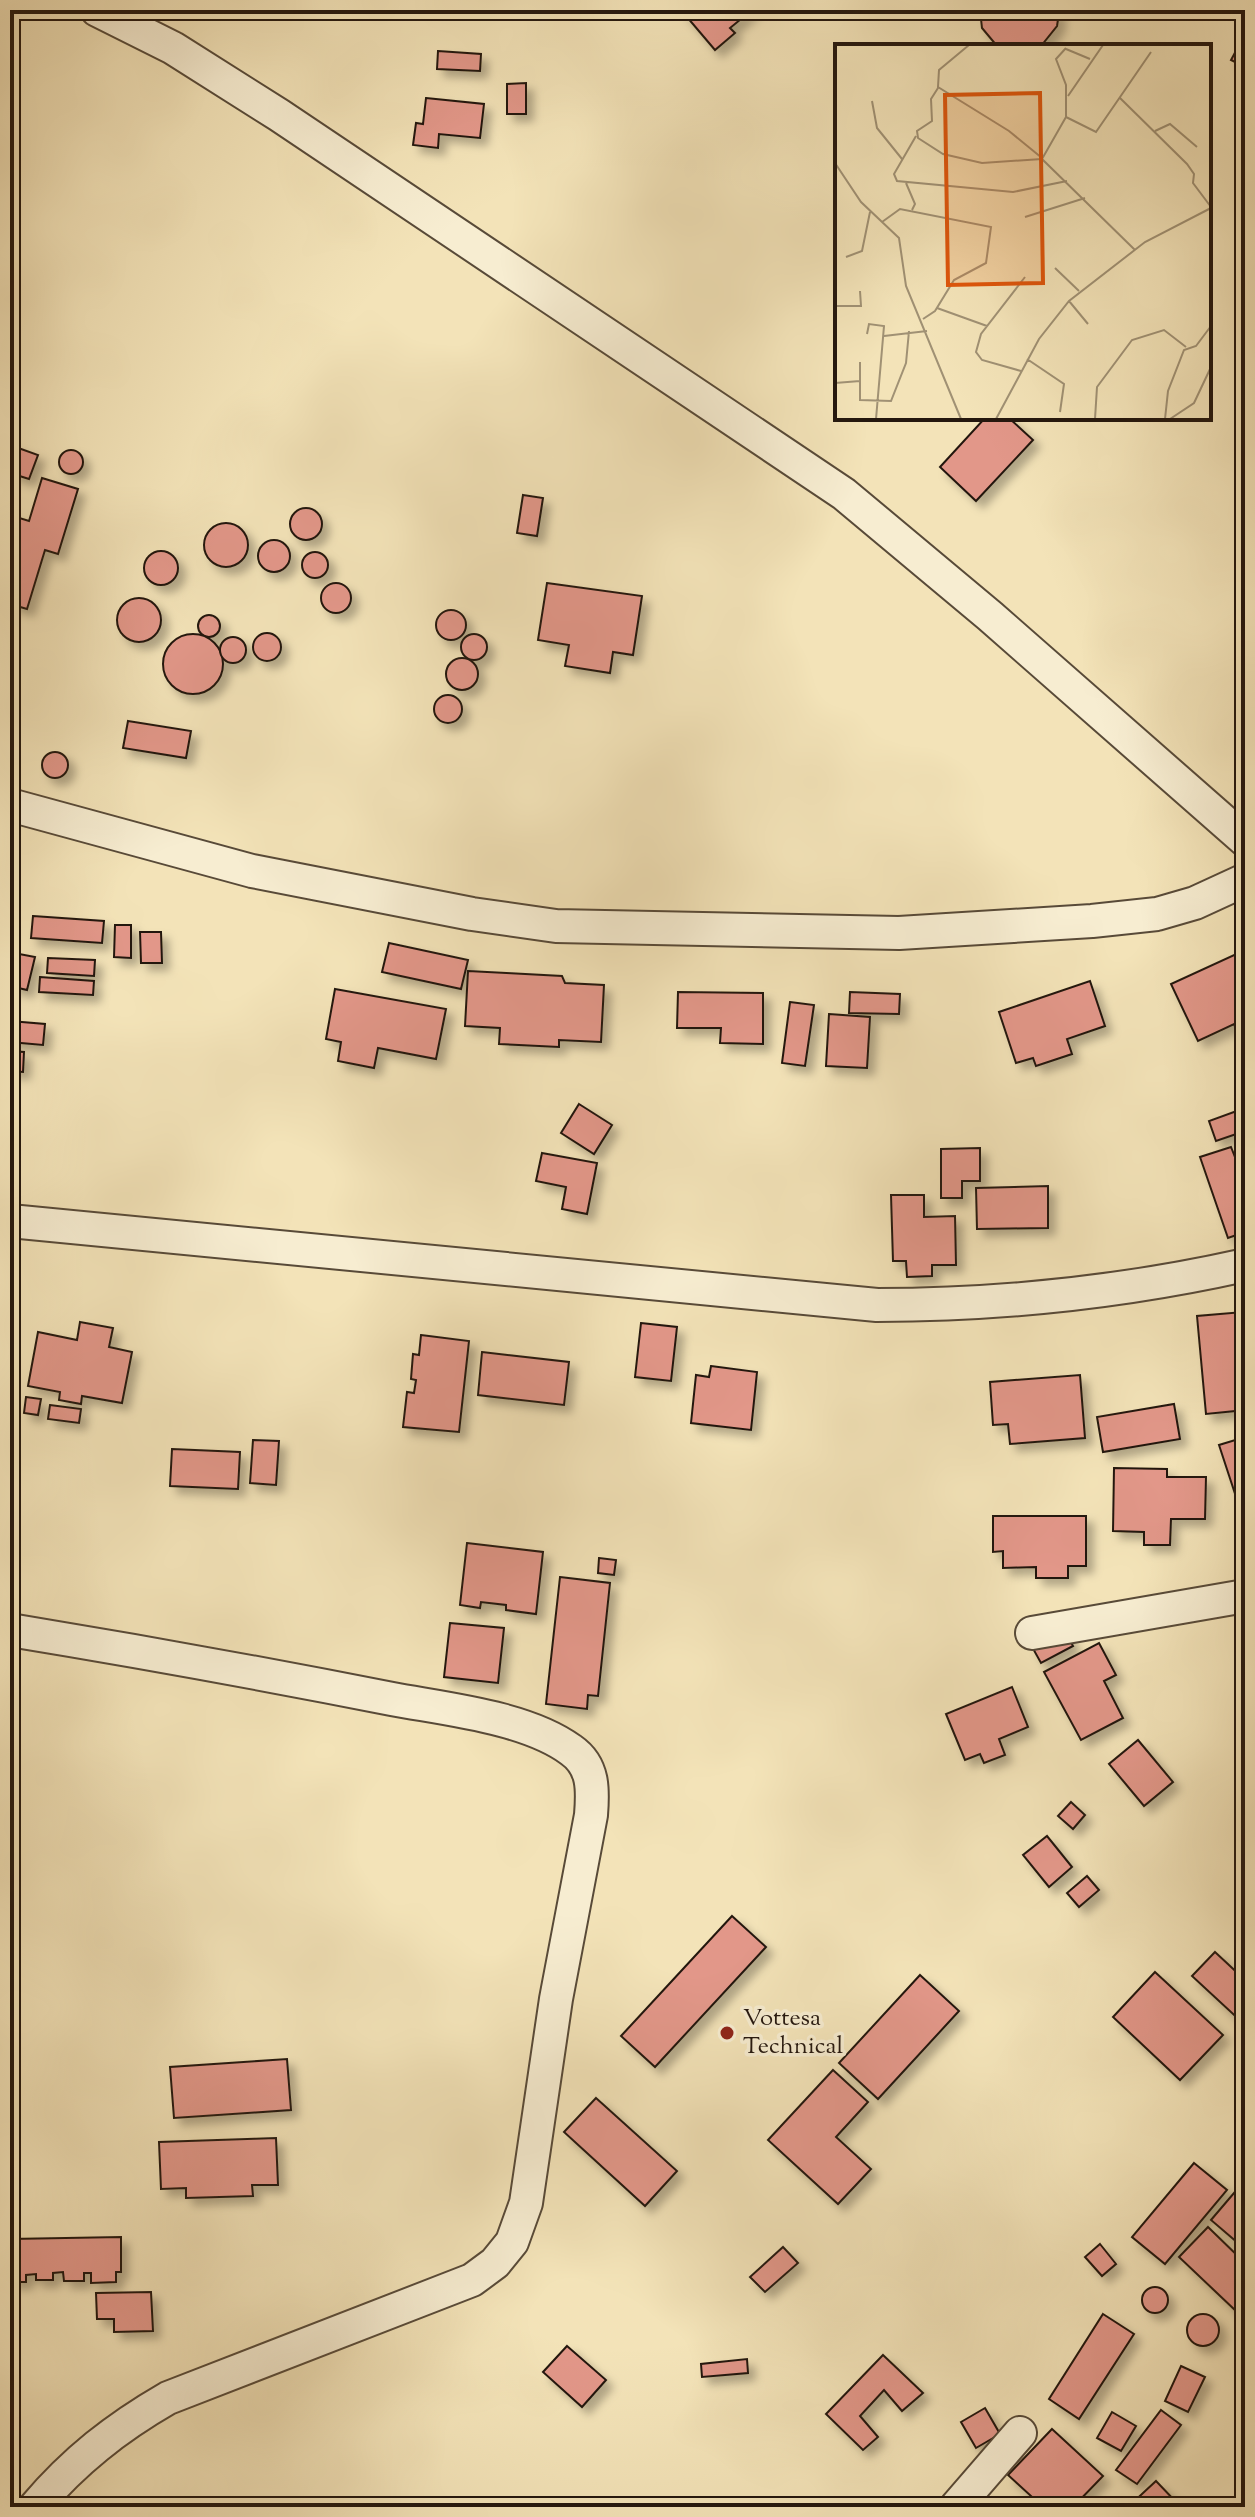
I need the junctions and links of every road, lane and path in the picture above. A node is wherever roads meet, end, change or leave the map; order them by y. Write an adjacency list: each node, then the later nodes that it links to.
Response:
1 (97, 10): 3 (street)
2 (10, 805): 4 (street)
3 (1245, 840)
4 (1245, 880)
5 (10, 1221): 6 (street)
6 (1245, 1265)
7 (1245, 1596): 9 (street)
8 (10, 1630): 11 (street)
9 (1032, 1633)
10 (1020, 2433): 12 (street)
11 (35, 2507)
12 (956, 2507)

